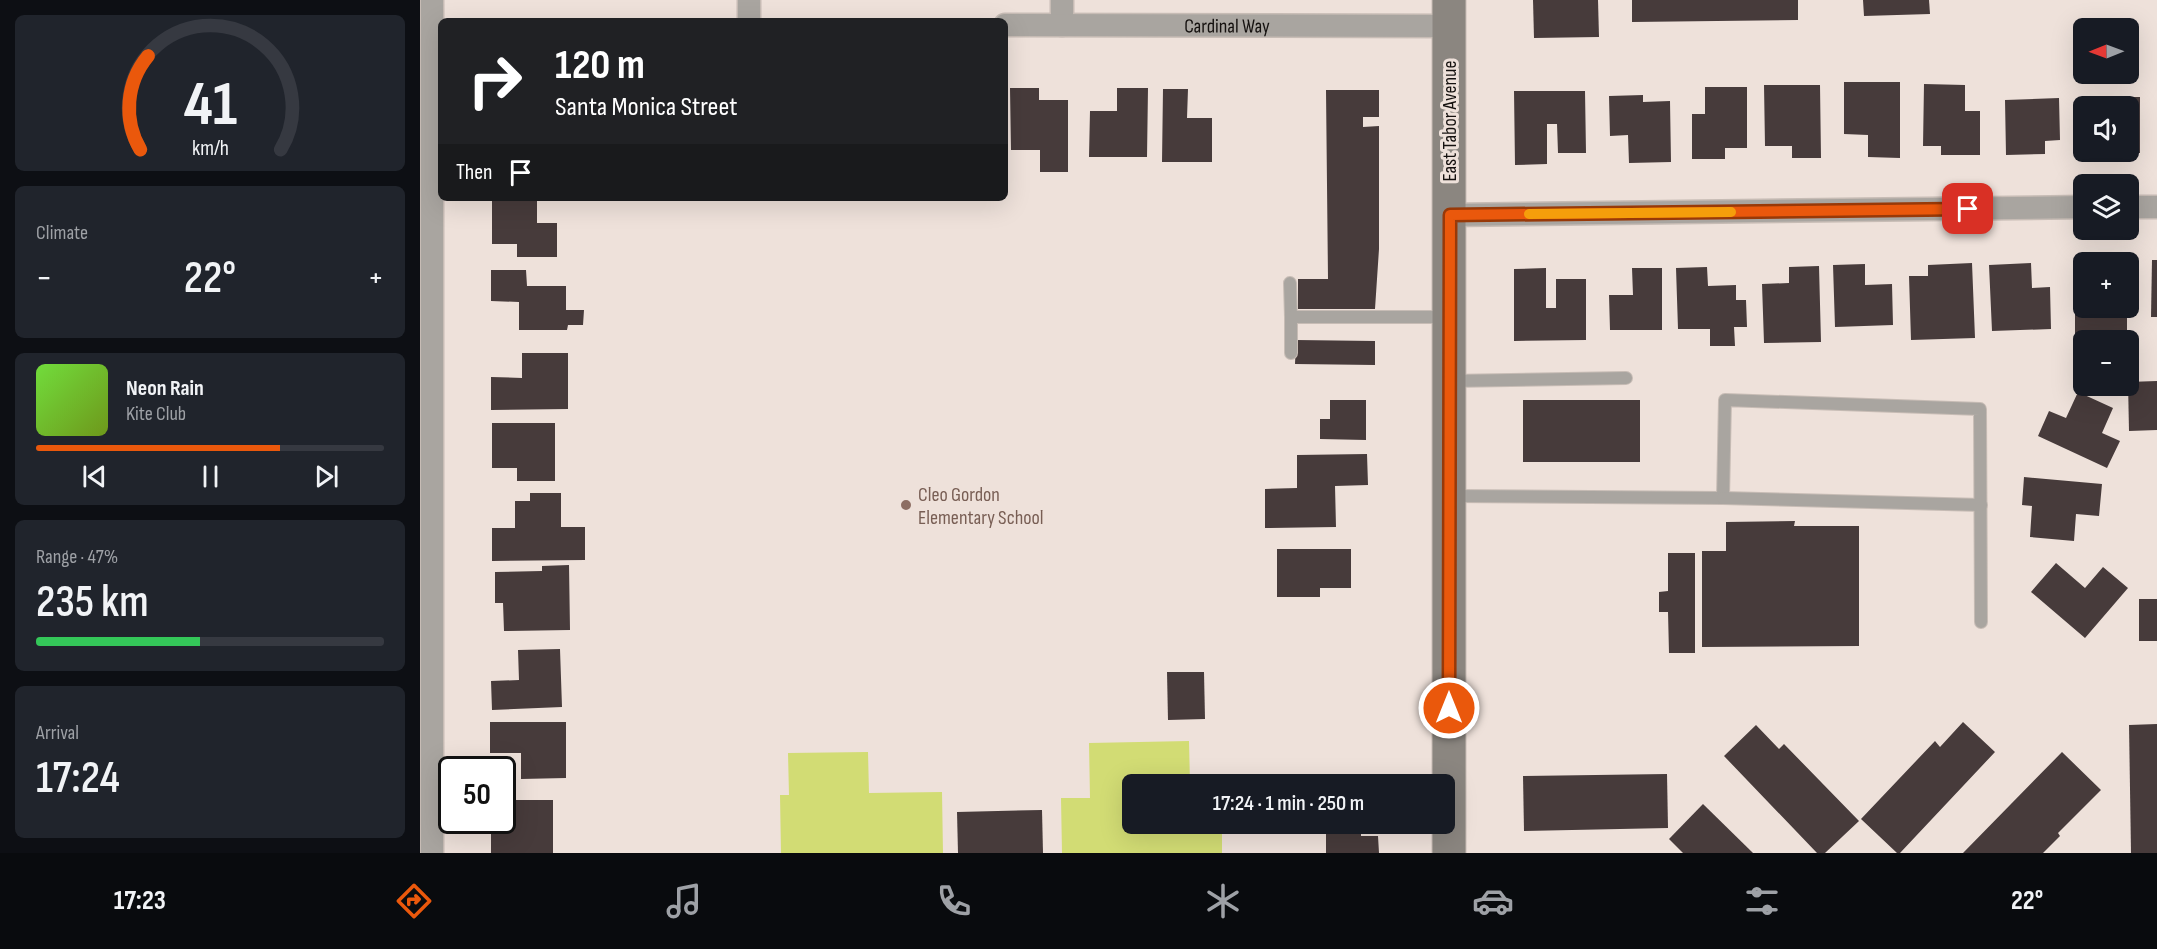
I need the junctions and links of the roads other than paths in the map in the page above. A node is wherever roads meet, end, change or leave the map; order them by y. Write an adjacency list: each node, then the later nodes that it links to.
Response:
1 (432, 0): 8 (street)
2 (749, 0): 5 (street)
3 (1062, 0): 7 (street)
4 (1449, 13): 7 (street, Cardinal Way); 12 (main road, East Tabor Avenue)
5 (749, 18)
6 (1008, 25): 7 (street, Cardinal Way)
7 (1062, 25)
8 (431, 26): 16 (street)
9 (2073, 207): 12 (street)
10 (2139, 207): 11 (street)
11 (2157, 207)
12 (1450, 215): 15 (main road, East Tabor Avenue)
13 (1290, 283): 14 (lane)
14 (1292, 317): 15 (lane); 17 (lane)
15 (1449, 317): 19 (main road, East Tabor Avenue)
16 (426, 346): 24 (street)
17 (1291, 353)
18 (1626, 378): 19 (lane)
19 (1449, 381): 20 (main road, East Tabor Avenue)
20 (1449, 496): 21 (lane); 25 (main road, East Tabor Avenue)
21 (1724, 498): 22 (lane); 22 (lane)
22 (1981, 505): 23 (lane)
23 (1982, 622)
24 (432, 853)
25 (1449, 853)

